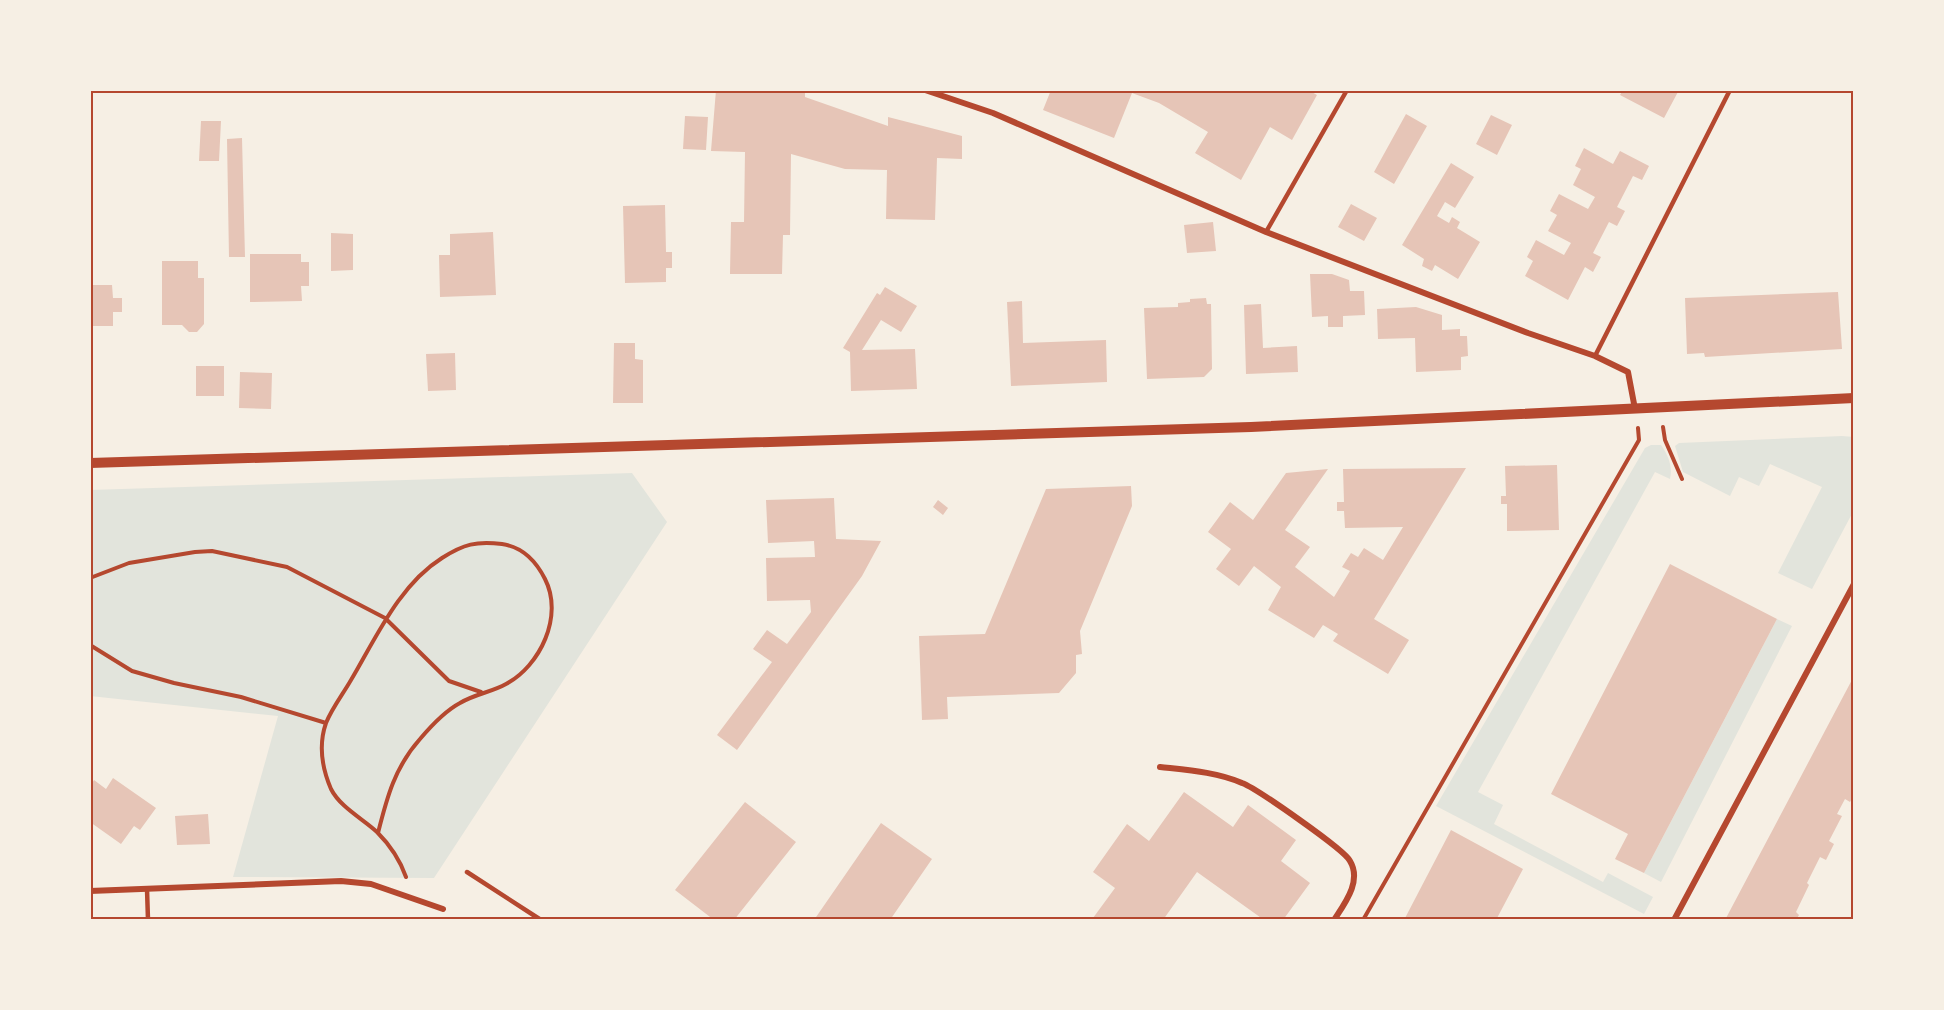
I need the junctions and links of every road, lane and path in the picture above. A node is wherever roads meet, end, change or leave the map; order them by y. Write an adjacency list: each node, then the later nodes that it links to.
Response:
1 (925, 90): 4 (street)
2 (1347, 90): 4 (lane)
3 (1730, 90): 5 (lane)
4 (1266, 232): 5 (street)
5 (1595, 356): 8 (street)
6 (1854, 398): 7 (street)
7 (1661, 408): 8 (street); 10 (path)
8 (1635, 409): 9 (street); 27 (path)
9 (90, 463)
10 (1682, 479)
11 (90, 578): 13 (path)
12 (1854, 584): 28 (street)
13 (385, 618): 15 (path); 15 (path); 16 (path)
14 (90, 645): 16 (path)
15 (482, 692): 18 (path)
16 (326, 723): 18 (path)
17 (1160, 767): 26 (street)
18 (378, 833): 22 (path)
19 (467, 872): 25 (lane)
20 (147, 889): 21 (street); 22 (street); 24 (lane)
21 (90, 891)
22 (413, 898): 23 (street)
23 (443, 909)
24 (148, 920)
25 (541, 920)
26 (1334, 920)
27 (1364, 920)
28 (1674, 920)

